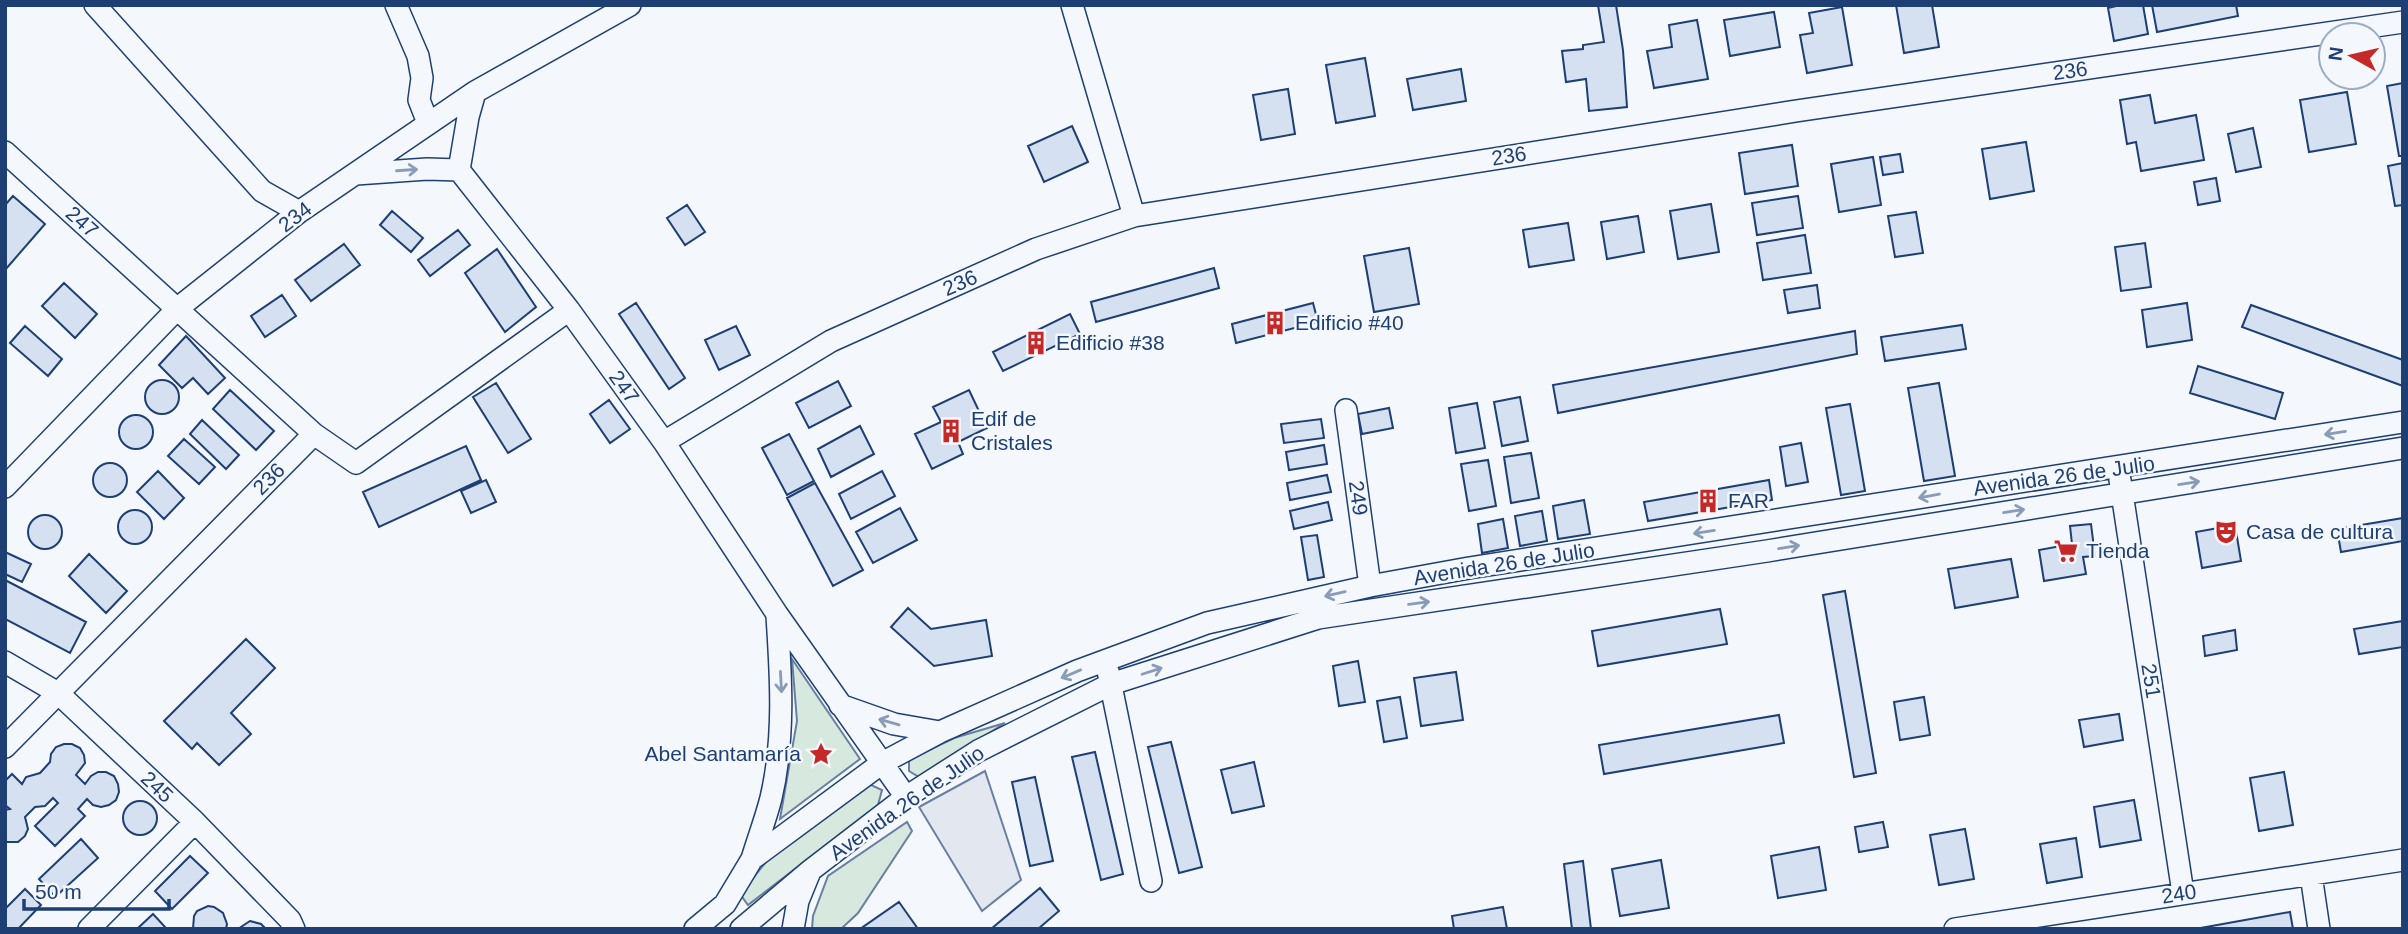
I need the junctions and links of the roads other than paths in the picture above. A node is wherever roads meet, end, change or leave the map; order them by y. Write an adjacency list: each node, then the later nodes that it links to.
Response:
1 (95, 5): 11 (street)
2 (396, 5): 7 (street)
3 (630, 5): 6 (street, 234)
4 (1072, 5): 12 (street)
5 (2403, 22): 12 (street, 236)
6 (475, 92): 7 (street, 234); 9 (street)
7 (428, 123): 10 (street, 234)
8 (5, 152): 13 (street, 247)
9 (459, 170): 10 (street, one-way to 9); 14 (street, 247)
10 (356, 174): 11 (street, 234)
11 (299, 212): 13 (street, 234)
12 (1134, 216): 18 (street, 236)
13 (178, 308): 17 (street, 247); 21 (street, 234)
14 (569, 310): 17 (street); 18 (street, 247)
15 (1346, 410): 23 (street, 249)
16 (2403, 422): 20 (street, Avenida 26 de Julio, one-way to 20)
17 (314, 434): 28 (street, 236)
18 (664, 442): 24 (street, 247)
19 (2403, 448): 22 (street, Avenida 26 de Julio, one-way to 19)
20 (2118, 469): 22 (street, 251); 23 (street, Avenida 26 de Julio, one-way to 23)
21 (5, 486)
22 (2122, 494): 27 (street, Avenida 26 de Julio, one-way to 22); 40 (street, 251)
23 (1370, 586): 25 (street, Avenida 26 de Julio, one-way to 25)
24 (777, 614): 29 (street, 247); 35 (street, 247, one-way to 35)
25 (1105, 661): 27 (street); 30 (street, Avenida 26 de Julio, one-way to 30)
26 (5, 662): 28 (street, 245)
27 (1111, 684): 33 (street, Avenida 26 de Julio); 39 (street)
28 (58, 693): 31 (street, 236); 34 (street, 245)
29 (840, 705): 30 (street, one-way to 29); 32 (street, 247)
30 (940, 732): 32 (street, Avenida 26 de Julio)
31 (5, 747)
32 (882, 763): 33 (street, 247); 35 (street, Avenida 26 de Julio)
33 (906, 797): 37 (street, Avenida 26 de Julio)
34 (195, 822): 43 (street); 44 (street, 245)
35 (752, 859): 41 (street, Avenida 26 de Julio)
36 (2403, 860): 38 (street, 240)
37 (811, 870): 42 (street, Avenida 26 de Julio); 46 (street)
38 (2311, 875): 40 (street, 240); 48 (street)
39 (1152, 881)
40 (2183, 894): 47 (street, 240)
41 (725, 904): 42 (street); 45 (street, Avenida 26 de Julio)
42 (743, 928)
43 (89, 929)
44 (294, 929)
45 (695, 929)
46 (793, 929)
47 (1955, 929)
48 (2319, 929)

